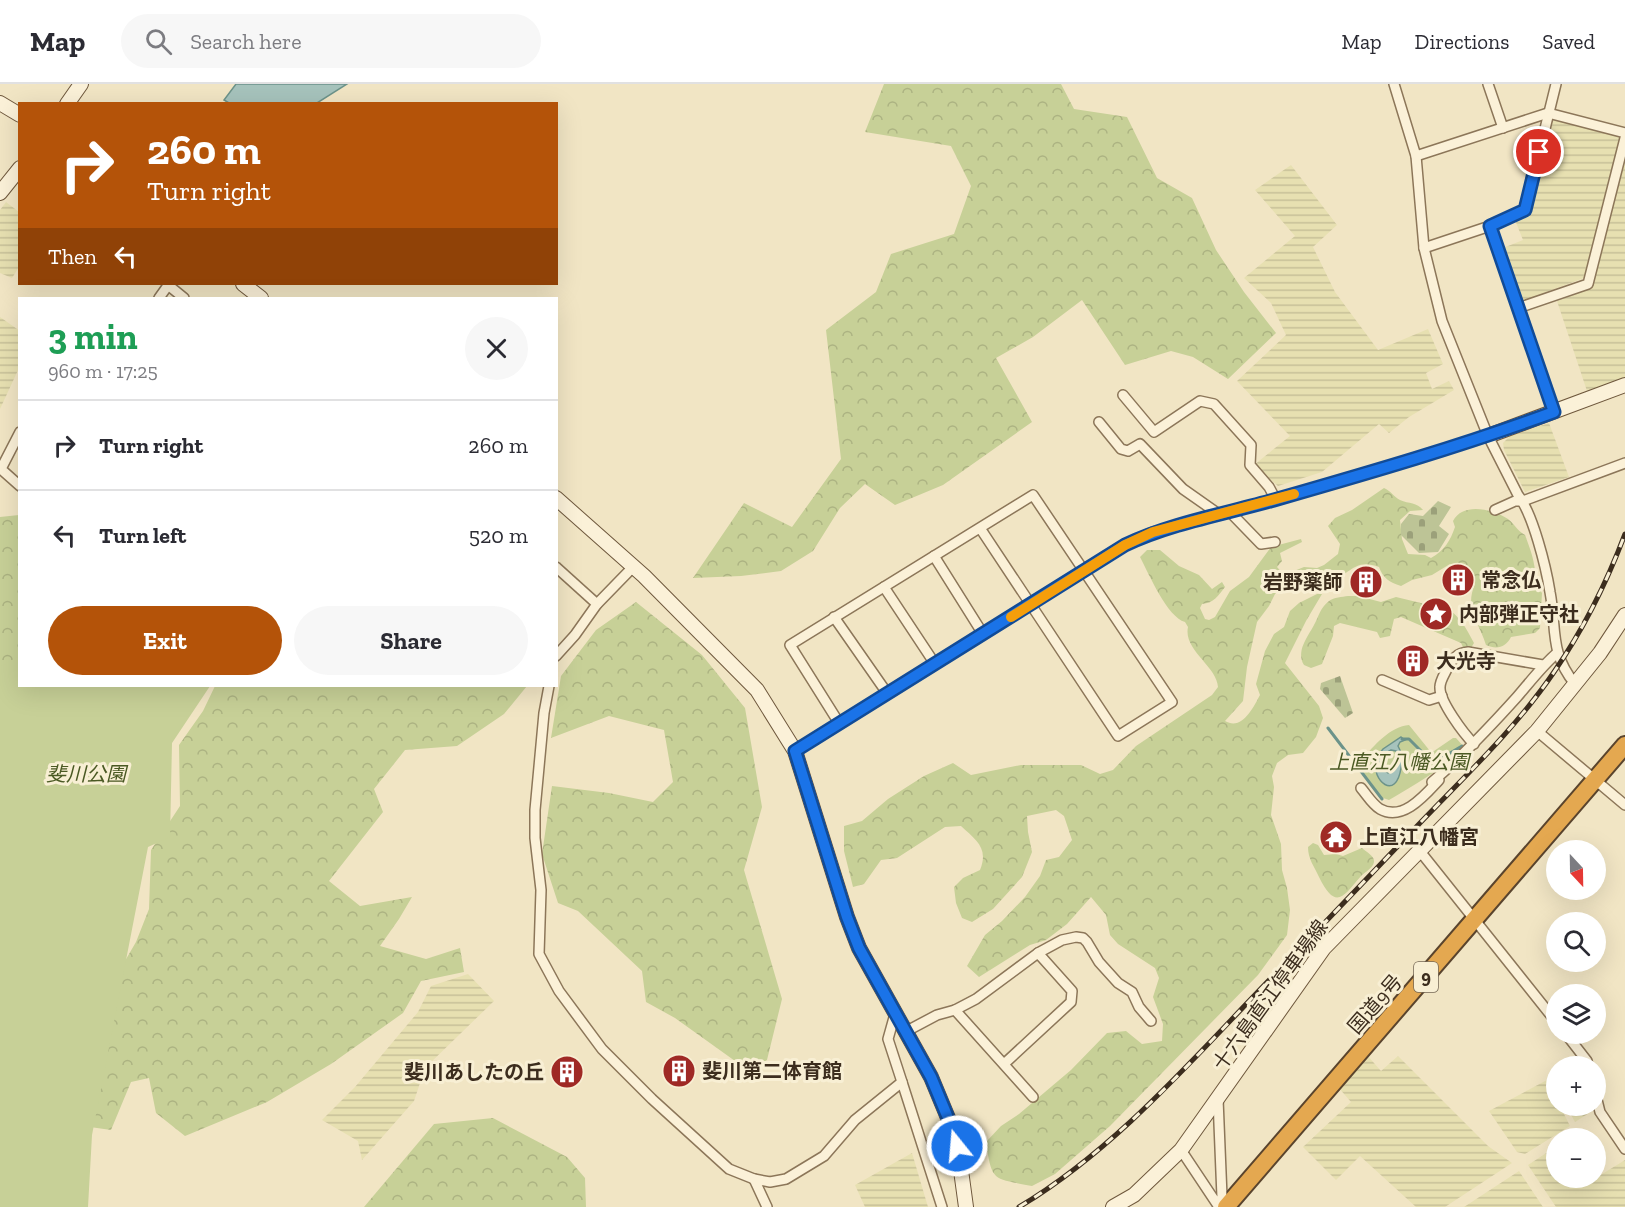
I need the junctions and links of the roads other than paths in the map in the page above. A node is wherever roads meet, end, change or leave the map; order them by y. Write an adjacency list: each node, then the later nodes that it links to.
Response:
1 (81, 84): 5 (street)
2 (1394, 84): 12 (street)
3 (1488, 84): 9 (street)
4 (1556, 84): 7 (street)
5 (68, 102)
6 (0, 103): 8 (street)
7 (1548, 113): 9 (street); 10 (street); 15 (street)
8 (18, 114)
9 (1503, 128): 12 (street)
10 (1625, 133)
11 (1625, 138): 21 (street)
12 (1416, 156): 16 (street)
13 (18, 170): 14 (street)
14 (0, 193)
15 (1490, 226): 16 (street); 21 (street)
16 (1424, 248): 28 (street)
17 (170, 285): 19 (street)
18 (244, 285): 20 (street)
19 (183, 297)
20 (260, 297)
21 (1518, 308): 24 (street)
22 (1625, 385): 24 (street)
23 (1123, 395): 26 (street)
24 (1554, 412): 28 (street)
25 (1099, 422): 29 (street)
26 (1154, 432): 29 (street); 33 (street)
27 (18, 436): 31 (street)
28 (1488, 436): 33 (street); 34 (street)
29 (1140, 444): 36 (street)
30 (1625, 463): 34 (street)
31 (18, 484)
32 (558, 500): 40 (street)
33 (1276, 500): 36 (street)
34 (1523, 501): 35 (street); 49 (street)
35 (1495, 510)
36 (1232, 517): 38 (street); 42 (street)
37 (980, 528): 39 (street); 42 (street); 45 (street)
38 (1275, 542)
39 (934, 556): 43 (street); 48 (street)
40 (634, 567): 44 (street); 62 (street)
41 (558, 569): 44 (street)
42 (1085, 571): 45 (street); 45 (street)
43 (884, 587): 47 (street); 51 (street)
44 (597, 604): 50 (street)
45 (1032, 604): 48 (street)
46 (1625, 615): 54 (street, 十六島直江停車場線)
47 (834, 617): 56 (street); 58 (street)
48 (983, 634): 51 (street)
49 (1557, 653): 52 (street); 54 (street)
50 (558, 654)
51 (935, 664): 56 (street)
52 (1543, 665): 57 (street); 60 (street)
53 (1382, 680): 57 (street)
54 (1575, 684): 59 (street, 十六島直江停車場線)
55 (549, 687): 85 (street)
56 (887, 693): 58 (street)
57 (1442, 696): 60 (street)
58 (839, 723): 62 (street)
59 (1537, 731): 64 (street); 68 (street, 十六島直江停車場線)
60 (1474, 744): 63 (street)
61 (1625, 745): 64 (highway, 国道9号 / 9)
62 (795, 751): 73 (street)
63 (1455, 763): 65 (street); 66 (street)
64 (1594, 779): 67 (street); 69 (highway, 国道9号 / 9)
65 (1432, 782)
66 (1361, 788)
67 (1625, 805)
68 (1419, 850): 69 (street); 81 (street, 十六島直江停車場線)
69 (1475, 920): 71 (street); 86 (highway, 国道9号 / 9)
70 (1038, 953): 72 (street); 74 (street); 78 (street)
71 (1546, 1009)
72 (956, 1010): 75 (street); 78 (street)
73 (894, 1014): 75 (street); 79 (street)
74 (1151, 1021)
75 (905, 1032): 89 (street)
76 (1574, 1044): 77 (street)
77 (1583, 1056)
78 (1004, 1064): 80 (street)
79 (902, 1082): 85 (street); 88 (street)
80 (1033, 1097)
81 (1218, 1099): 84 (street, 十六島直江停車場線); 86 (street)
82 (1603, 1116): 83 (street)
83 (1625, 1149)
84 (1181, 1150): 86 (street); 90 (street, 十六島直江停車場線)
85 (754, 1179): 87 (street)
86 (1221, 1206)
87 (767, 1207)
88 (942, 1207)
89 (966, 1207)
90 (1113, 1207)

